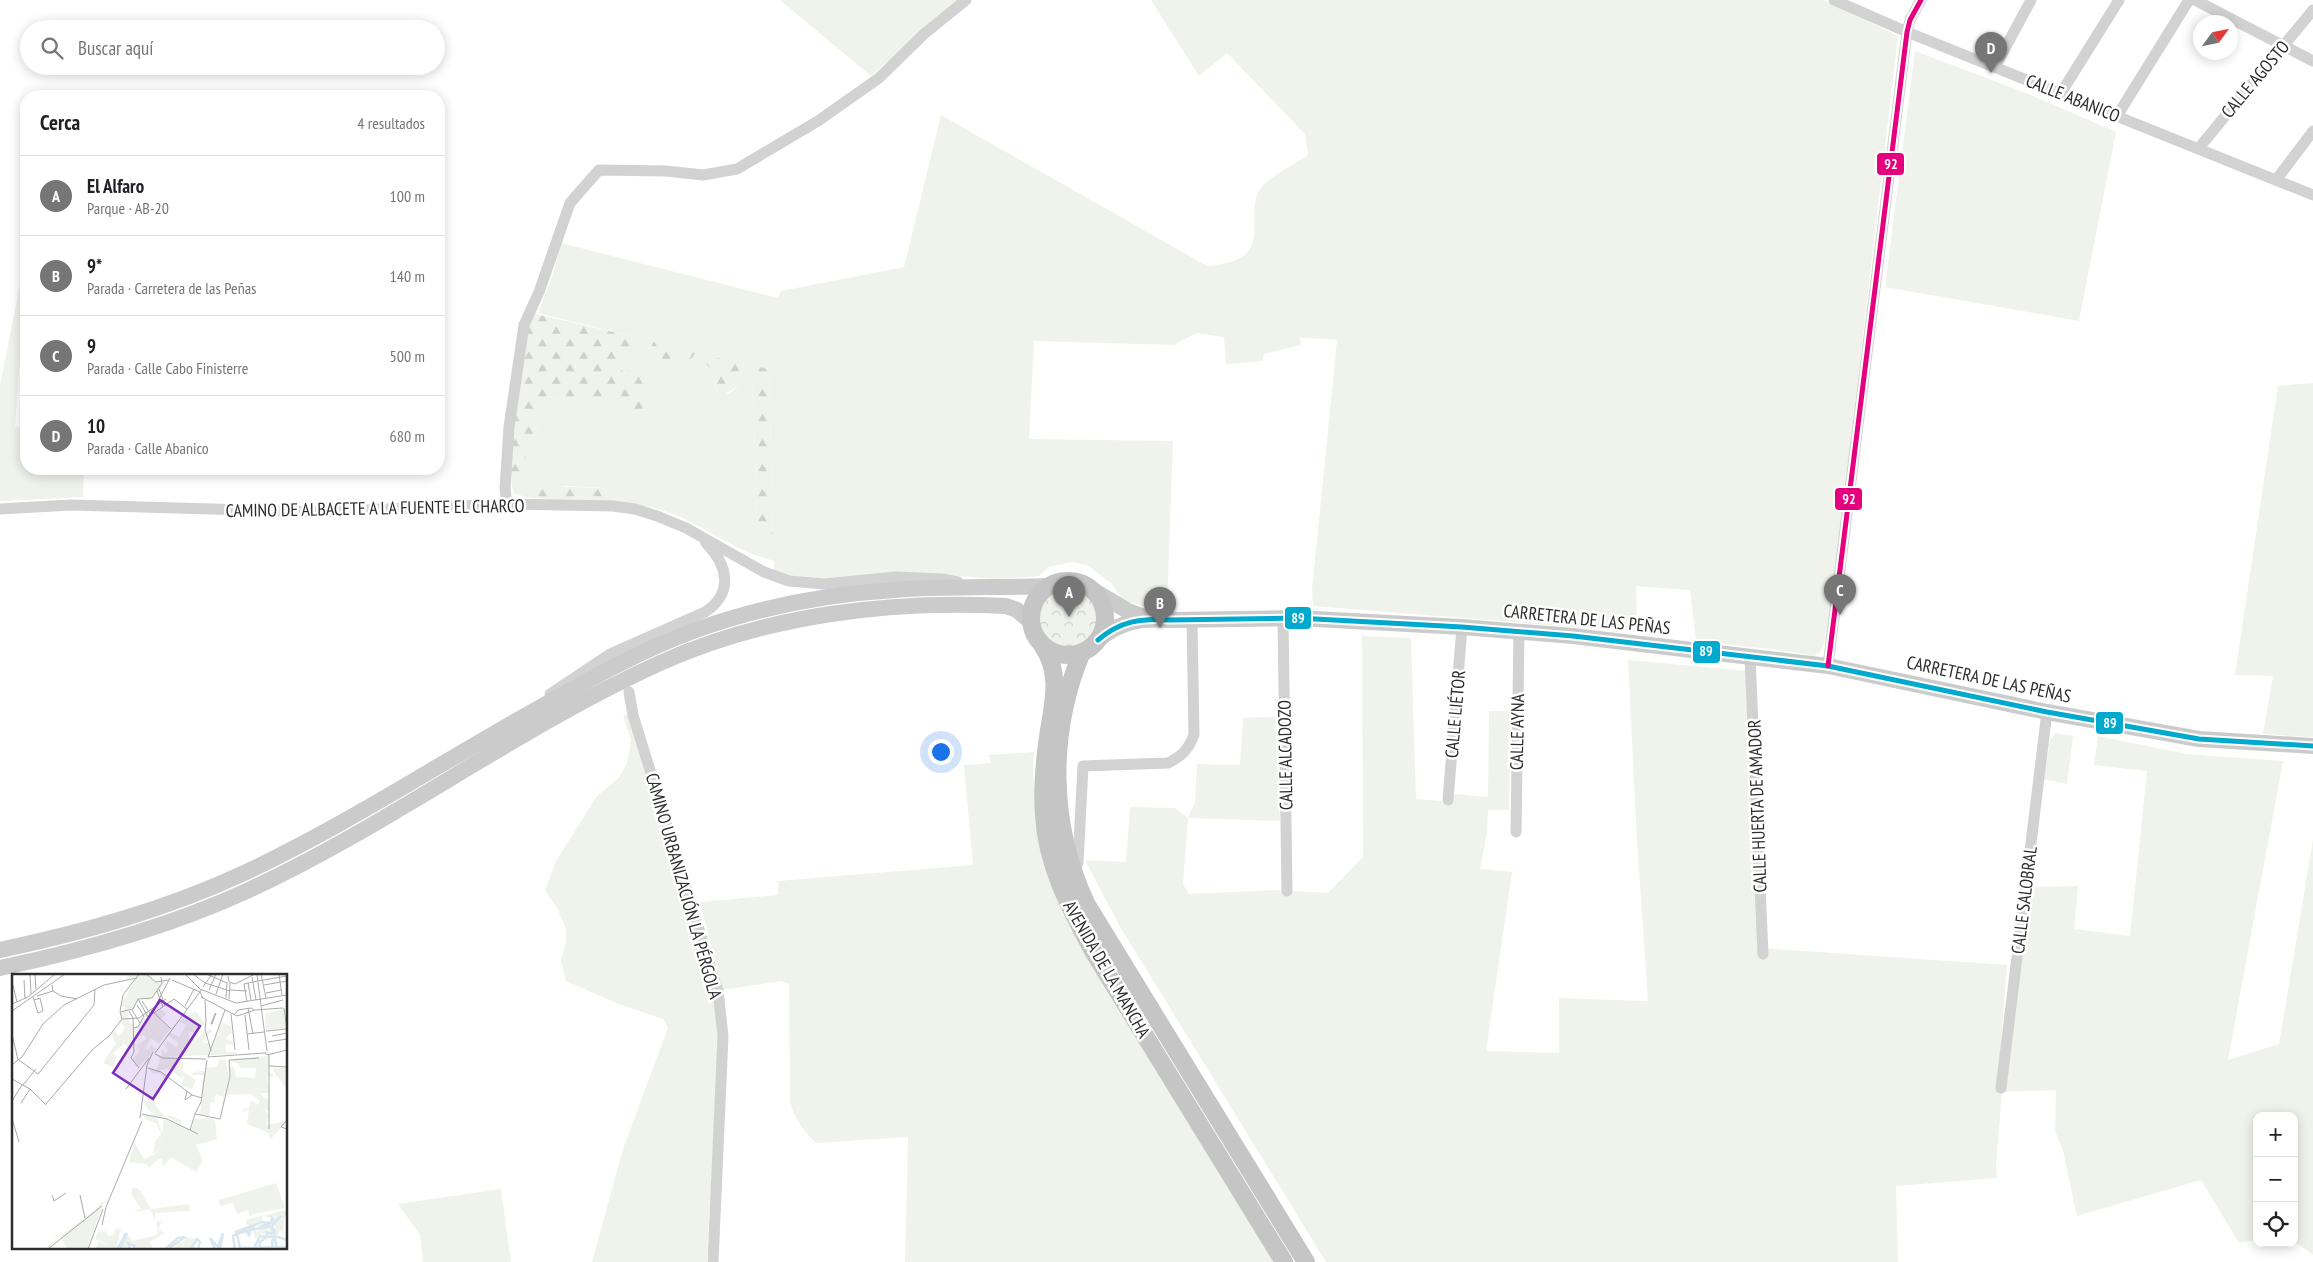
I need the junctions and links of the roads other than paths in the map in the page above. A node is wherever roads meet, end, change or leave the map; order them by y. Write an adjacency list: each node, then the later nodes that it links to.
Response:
1 (966, 0): 19 (street)
2 (1921, 0): 9 (street)
3 (2031, 0): 12 (street)
4 (2119, 0): 13 (street)
5 (2189, 0): 14 (street)
6 (2195, 0): 10 (street)
7 (1840, 1): 9 (street, CALLE ABANICO)
8 (2313, 10): 10 (street, CALLE AGOSTO)
9 (1907, 32): 12 (street, CALLE ABANICO); 35 (street)
10 (2283, 45): 11 (street); 16 (street, CALLE AGOSTO)
11 (2313, 61)
12 (1995, 66): 13 (street, CALLE ABANICO)
13 (2061, 93): 14 (street, CALLE ABANICO)
14 (2117, 116): 16 (street, CALLE ABANICO)
15 (2313, 131): 17 (street)
16 (2198, 149): 17 (street, CALLE ABANICO)
17 (2276, 180): 18 (street, CALLE ABANICO)
18 (2313, 195)
19 (507, 504): 20 (street, CAMINO DE ALBACETE A LA FUENTE EL CHARCO); 21 (street, CAMINO DE ALBACETE A LA FUENTE EL CHARCO)
20 (0, 510)
21 (686, 528): 23 (street); 37 (street)
22 (1048, 586): 23 (main road); 24 (main road); 28 (main road)
23 (985, 588): 37 (main road)
24 (1096, 592): 25 (main road); 31 (main road)
25 (1150, 618): 27 (main road, CARRETERA DE LAS PEÑAS); 31 (main road)
26 (1283, 619): 27 (main road, CARRETERA DE LAS PEÑAS); 29 (main road, CARRETERA DE LAS PEÑAS); 43 (street, CALLE ALCADOZO)
27 (1192, 620): 42 (street)
28 (1031, 622): 32 (main road); 46 (main road)
29 (1462, 627): 30 (main road, CARRETERA DE LAS PEÑAS); 40 (street, CALLE LIÉTOR)
30 (1518, 632): 34 (main road, CARRETERA DE LAS PEÑAS); 41 (street, CALLE AYNA)
31 (1098, 640): 33 (main road)
32 (1042, 645): 33 (main road); 49 (main road, AVENIDA DE LA MANCHA)
33 (1082, 652): 50 (main road, AVENIDA DE LA MANCHA)
34 (1750, 657): 35 (main road, CARRETERA DE LAS PEÑAS); 45 (street, CALLE HUERTA DE AMADOR)
35 (1828, 666): 38 (main road, CARRETERA DE LAS PEÑAS)
36 (629, 692): 48 (street, CAMINO URBANIZACIÓN LA PÉRGOLA)
37 (533, 711): 44 (main road)
38 (2048, 712): 39 (main road, CARRETERA DE LAS PEÑAS); 47 (street, CALLE SALOBRAL)
39 (2313, 746)
40 (1448, 800)
41 (1516, 832)
42 (1078, 863)
43 (1286, 891)
44 (0, 950)
45 (1763, 954)
46 (0, 968)
47 (2001, 1088)
48 (713, 1262)
49 (1284, 1262)
50 (1306, 1262)

